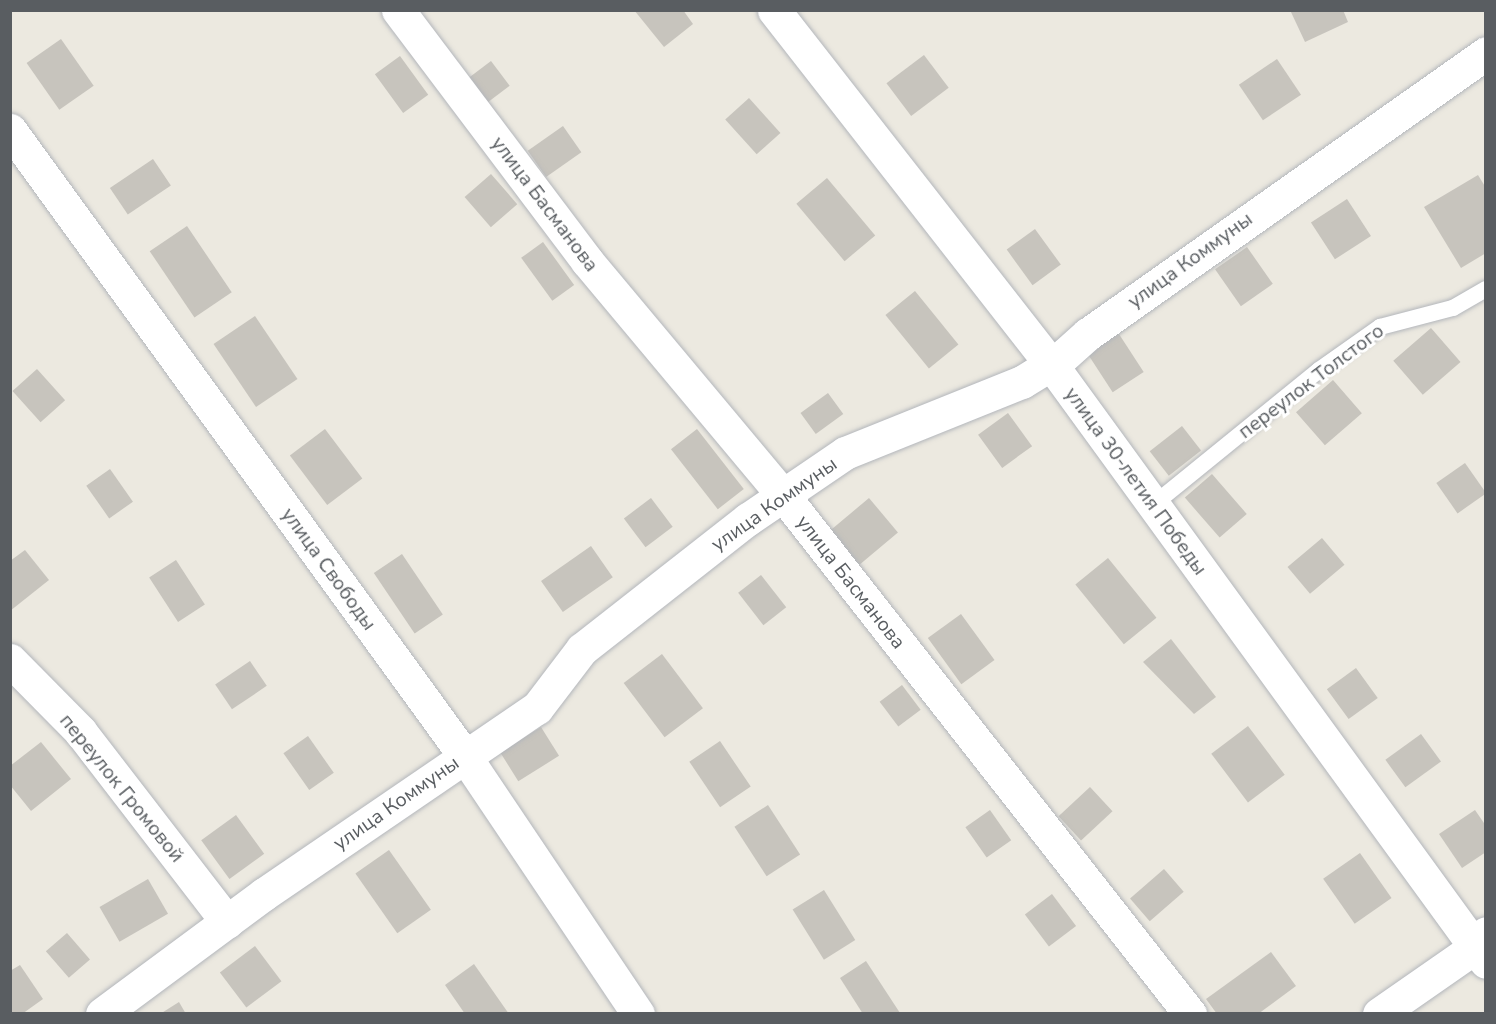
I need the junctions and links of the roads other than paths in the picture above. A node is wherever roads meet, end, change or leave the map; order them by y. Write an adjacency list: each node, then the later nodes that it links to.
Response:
1 (398, 10): 7 (street, улица Басманова)
2 (774, 10): 6 (street, улица 30-летия Победы)
3 (1485, 53): 6 (street, улица Коммуны)
4 (10, 130): 10 (street, улица Свободы)
5 (1485, 289): 8 (lane, переулок Толстого)
6 (1051, 364): 7 (street, улица Коммуны); 8 (street, улица 30-летия Победы)
7 (783, 495): 10 (street, улица Коммуны); 15 (street, улица Басманова)
8 (1153, 505): 12 (street, улица 30-летия Победы)
9 (10, 660): 11 (street, переулок Громовой)
10 (464, 755): 11 (street, улица Коммуны); 14 (street, улица Свободы)
11 (227, 922): 13 (street, улица Коммуны)
12 (1482, 948): 16 (street)
13 (102, 1014)
14 (638, 1014)
15 (1190, 1014)
16 (1379, 1014)

